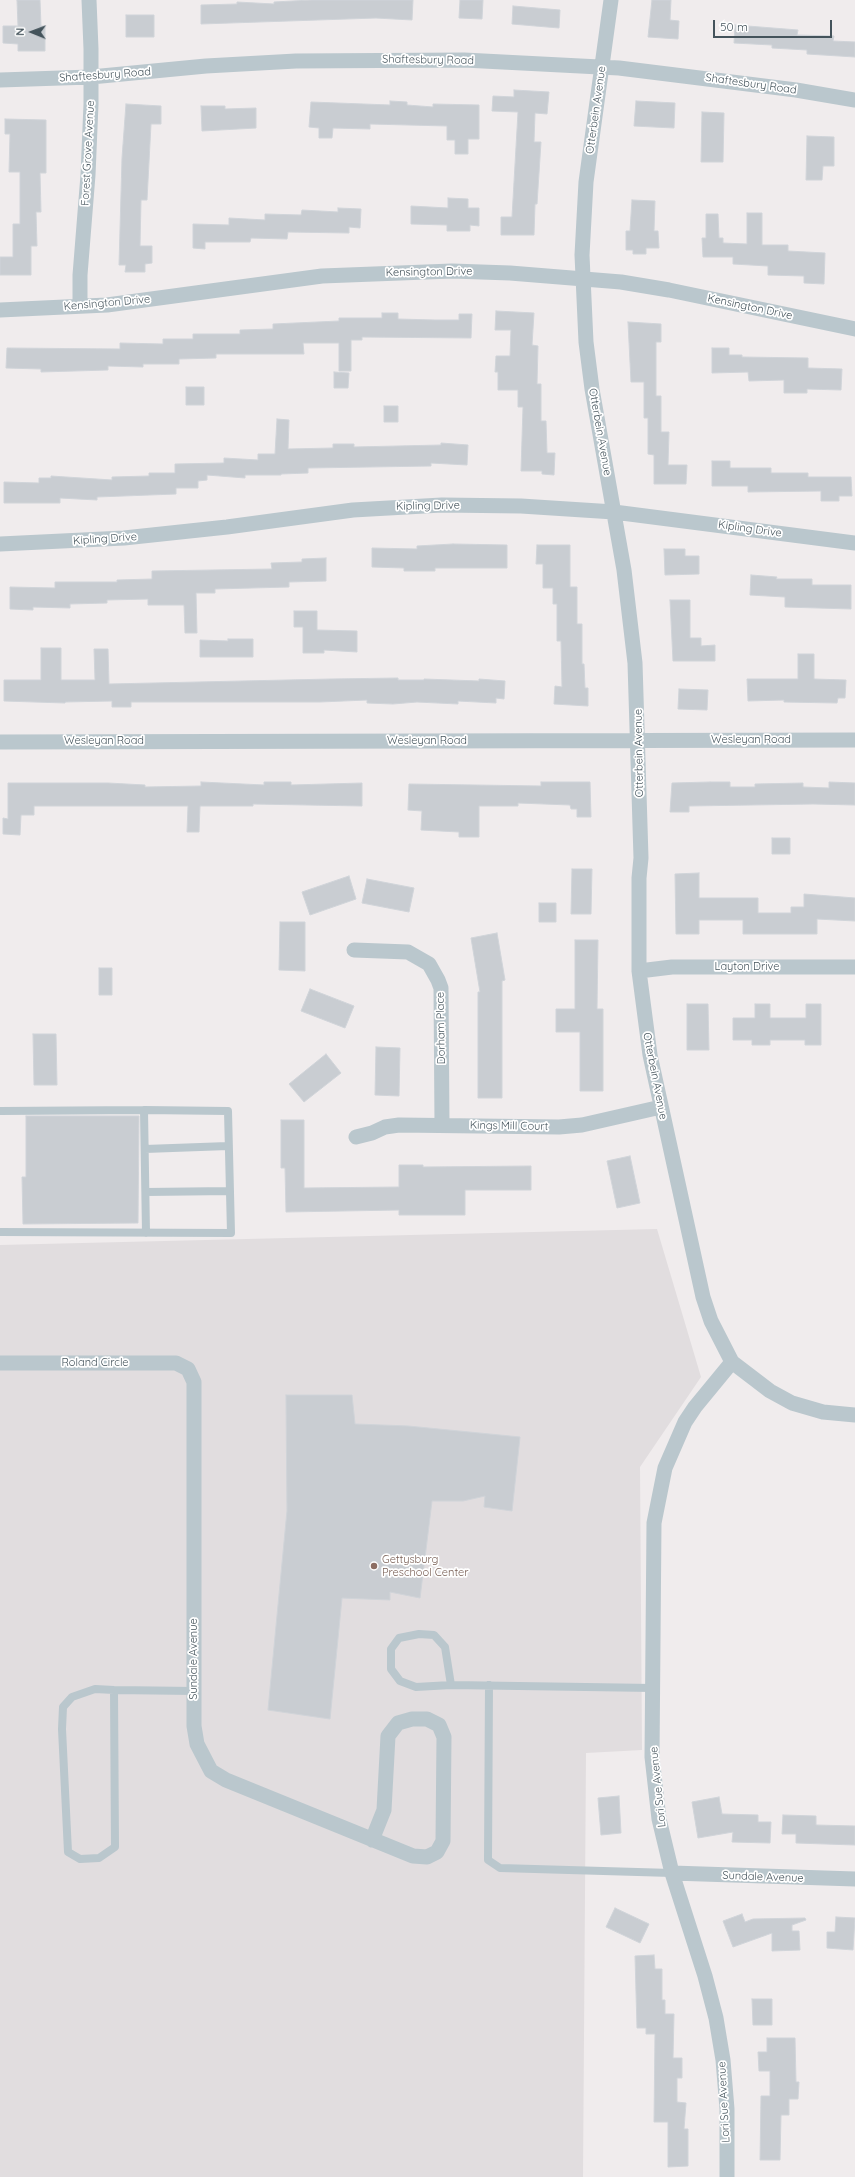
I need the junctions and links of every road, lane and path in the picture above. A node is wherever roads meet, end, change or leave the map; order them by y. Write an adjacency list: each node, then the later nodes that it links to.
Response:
1 (89, 0): 4 (street, Forest Grove Avenue)
2 (611, 0): 3 (street, Otterbein Avenue)
3 (602, 67): 4 (street, Shaftesbury Road); 6 (street, Shaftesbury Road); 7 (street, Otterbein Avenue)
4 (91, 77): 5 (street, Shaftesbury Road); 8 (street, Forest Grove Avenue)
5 (0, 80)
6 (855, 100)
7 (582, 278): 8 (street, Kensington Drive); 10 (street, Kensington Drive); 11 (street, Otterbein Avenue)
8 (80, 306): 9 (street, Kensington Drive)
9 (0, 310)
10 (855, 329)
11 (614, 512): 12 (street, Kipling Drive); 13 (street, Kipling Drive); 14 (street, Otterbein Avenue)
12 (855, 543)
13 (0, 544)
14 (638, 740): 15 (street, Wesleyan Road); 16 (street, Wesleyan Road); 19 (street, Otterbein Avenue)
15 (855, 740)
16 (0, 742)
17 (354, 950): 23 (street, Dorham Place)
18 (855, 967): 19 (street, Layton Drive)
19 (639, 971): 20 (street, Otterbein Avenue)
20 (661, 1107): 23 (street, Kings Mill Court); 31 (street, Otterbein Avenue)
21 (144, 1110): 22 (lane); 25 (lane); 26 (lane)
22 (0, 1111)
23 (442, 1125): 24 (street, Kings Mill Court)
24 (356, 1137)
25 (228, 1146): 26 (lane); 28 (lane)
26 (145, 1149): 27 (lane)
27 (146, 1192): 28 (lane); 30 (lane)
28 (230, 1192): 30 (lane)
29 (0, 1232): 30 (lane)
30 (146, 1233)
31 (732, 1362): 34 (street, Otterbein Avenue); 37 (street, Lori Sue Avenue)
32 (0, 1363): 33 (street, Roland Circle)
33 (188, 1369): 39 (street, Sundale Avenue)
34 (855, 1415)
35 (451, 1685): 35 (lane); 36 (lane)
36 (489, 1685): 37 (lane); 41 (lane)
37 (653, 1688): 41 (street, Lori Sue Avenue)
38 (114, 1690): 38 (lane); 39 (lane)
39 (194, 1691): 40 (street, Sundale Avenue)
40 (372, 1840): 40 (street, Sundale Avenue)
41 (672, 1872): 42 (street, Sundale Avenue); 43 (street, Lori Sue Avenue)
42 (855, 1879)
43 (727, 2177)

